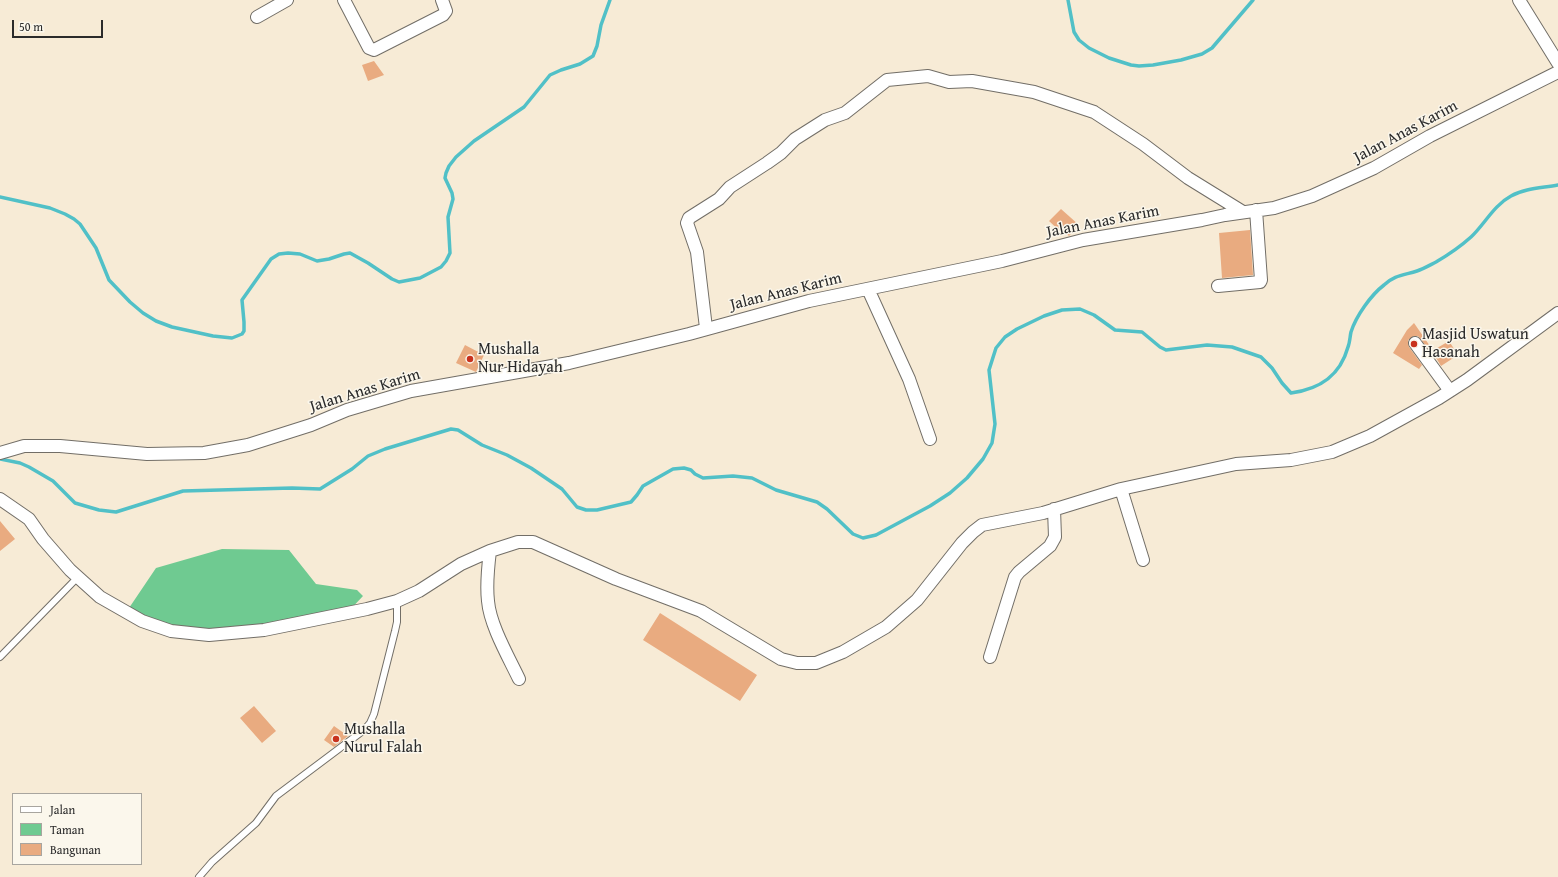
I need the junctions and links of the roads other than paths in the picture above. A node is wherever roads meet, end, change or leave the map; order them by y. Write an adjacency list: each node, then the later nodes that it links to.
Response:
1 (287, 0): 5 (street)
2 (344, 0): 3 (street)
3 (442, 0)
4 (1519, 0): 6 (street)
5 (258, 17)
6 (1558, 63)
7 (1558, 72): 8 (street, Jalan Anas Karim)
8 (1256, 210): 9 (street, Jalan Anas Karim); 10 (street)
9 (1243, 212): 11 (street, Jalan Anas Karim); 13 (street)
10 (1218, 286)
11 (868, 289): 13 (street, Jalan Anas Karim); 16 (street)
12 (1558, 313): 15 (street)
13 (706, 328): 17 (street, Jalan Anas Karim)
14 (1416, 343): 15 (street)
15 (1450, 391): 18 (street)
16 (930, 439)
17 (0, 453)
18 (1121, 489): 20 (street); 22 (street)
19 (0, 500): 23 (street)
20 (1054, 510): 21 (street); 26 (street)
21 (490, 551): 24 (street); 27 (street)
22 (1143, 560)
23 (78, 577): 24 (street); 25 (lane)
24 (397, 601): 28 (lane)
25 (0, 656)
26 (990, 657)
27 (519, 679)
28 (199, 877)

